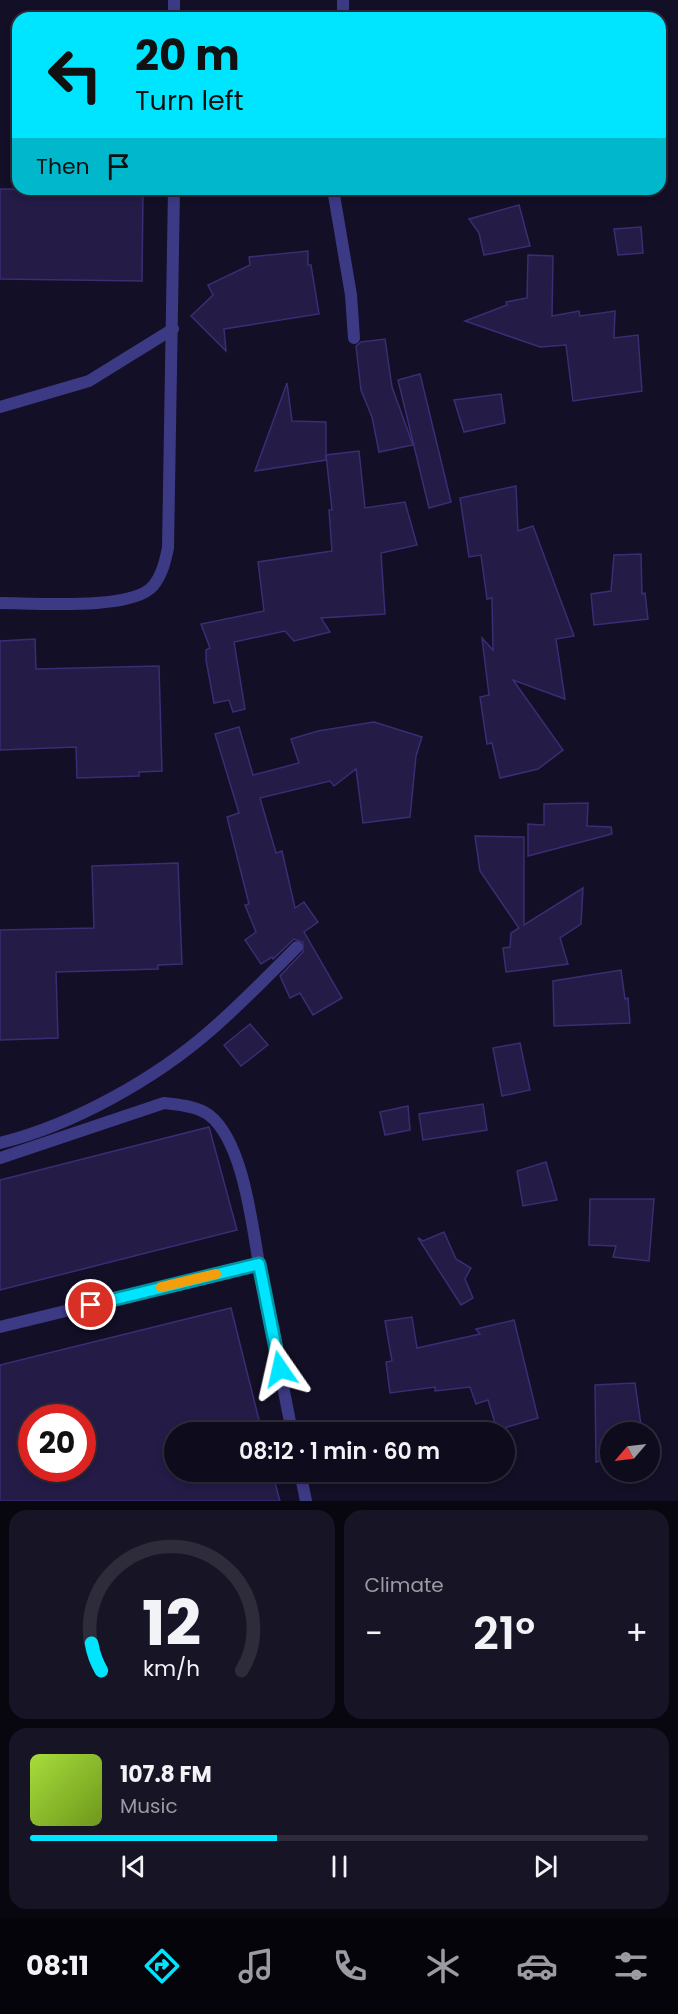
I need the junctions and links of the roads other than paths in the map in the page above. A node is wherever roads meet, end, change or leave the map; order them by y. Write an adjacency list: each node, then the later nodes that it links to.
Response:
1 (174, 195): 3 (lane)
2 (334, 195): 4 (lane)
3 (173, 328): 5 (lane); 6 (lane)
4 (354, 338)
5 (0, 407)
6 (0, 603)
7 (297, 947): 8 (lane)
8 (0, 1143)
9 (0, 1158): 10 (lane)
10 (259, 1264): 11 (lane); 12 (lane)
11 (0, 1327)
12 (290, 1422)
13 (302, 1482): 14 (lane)
14 (306, 1501)

